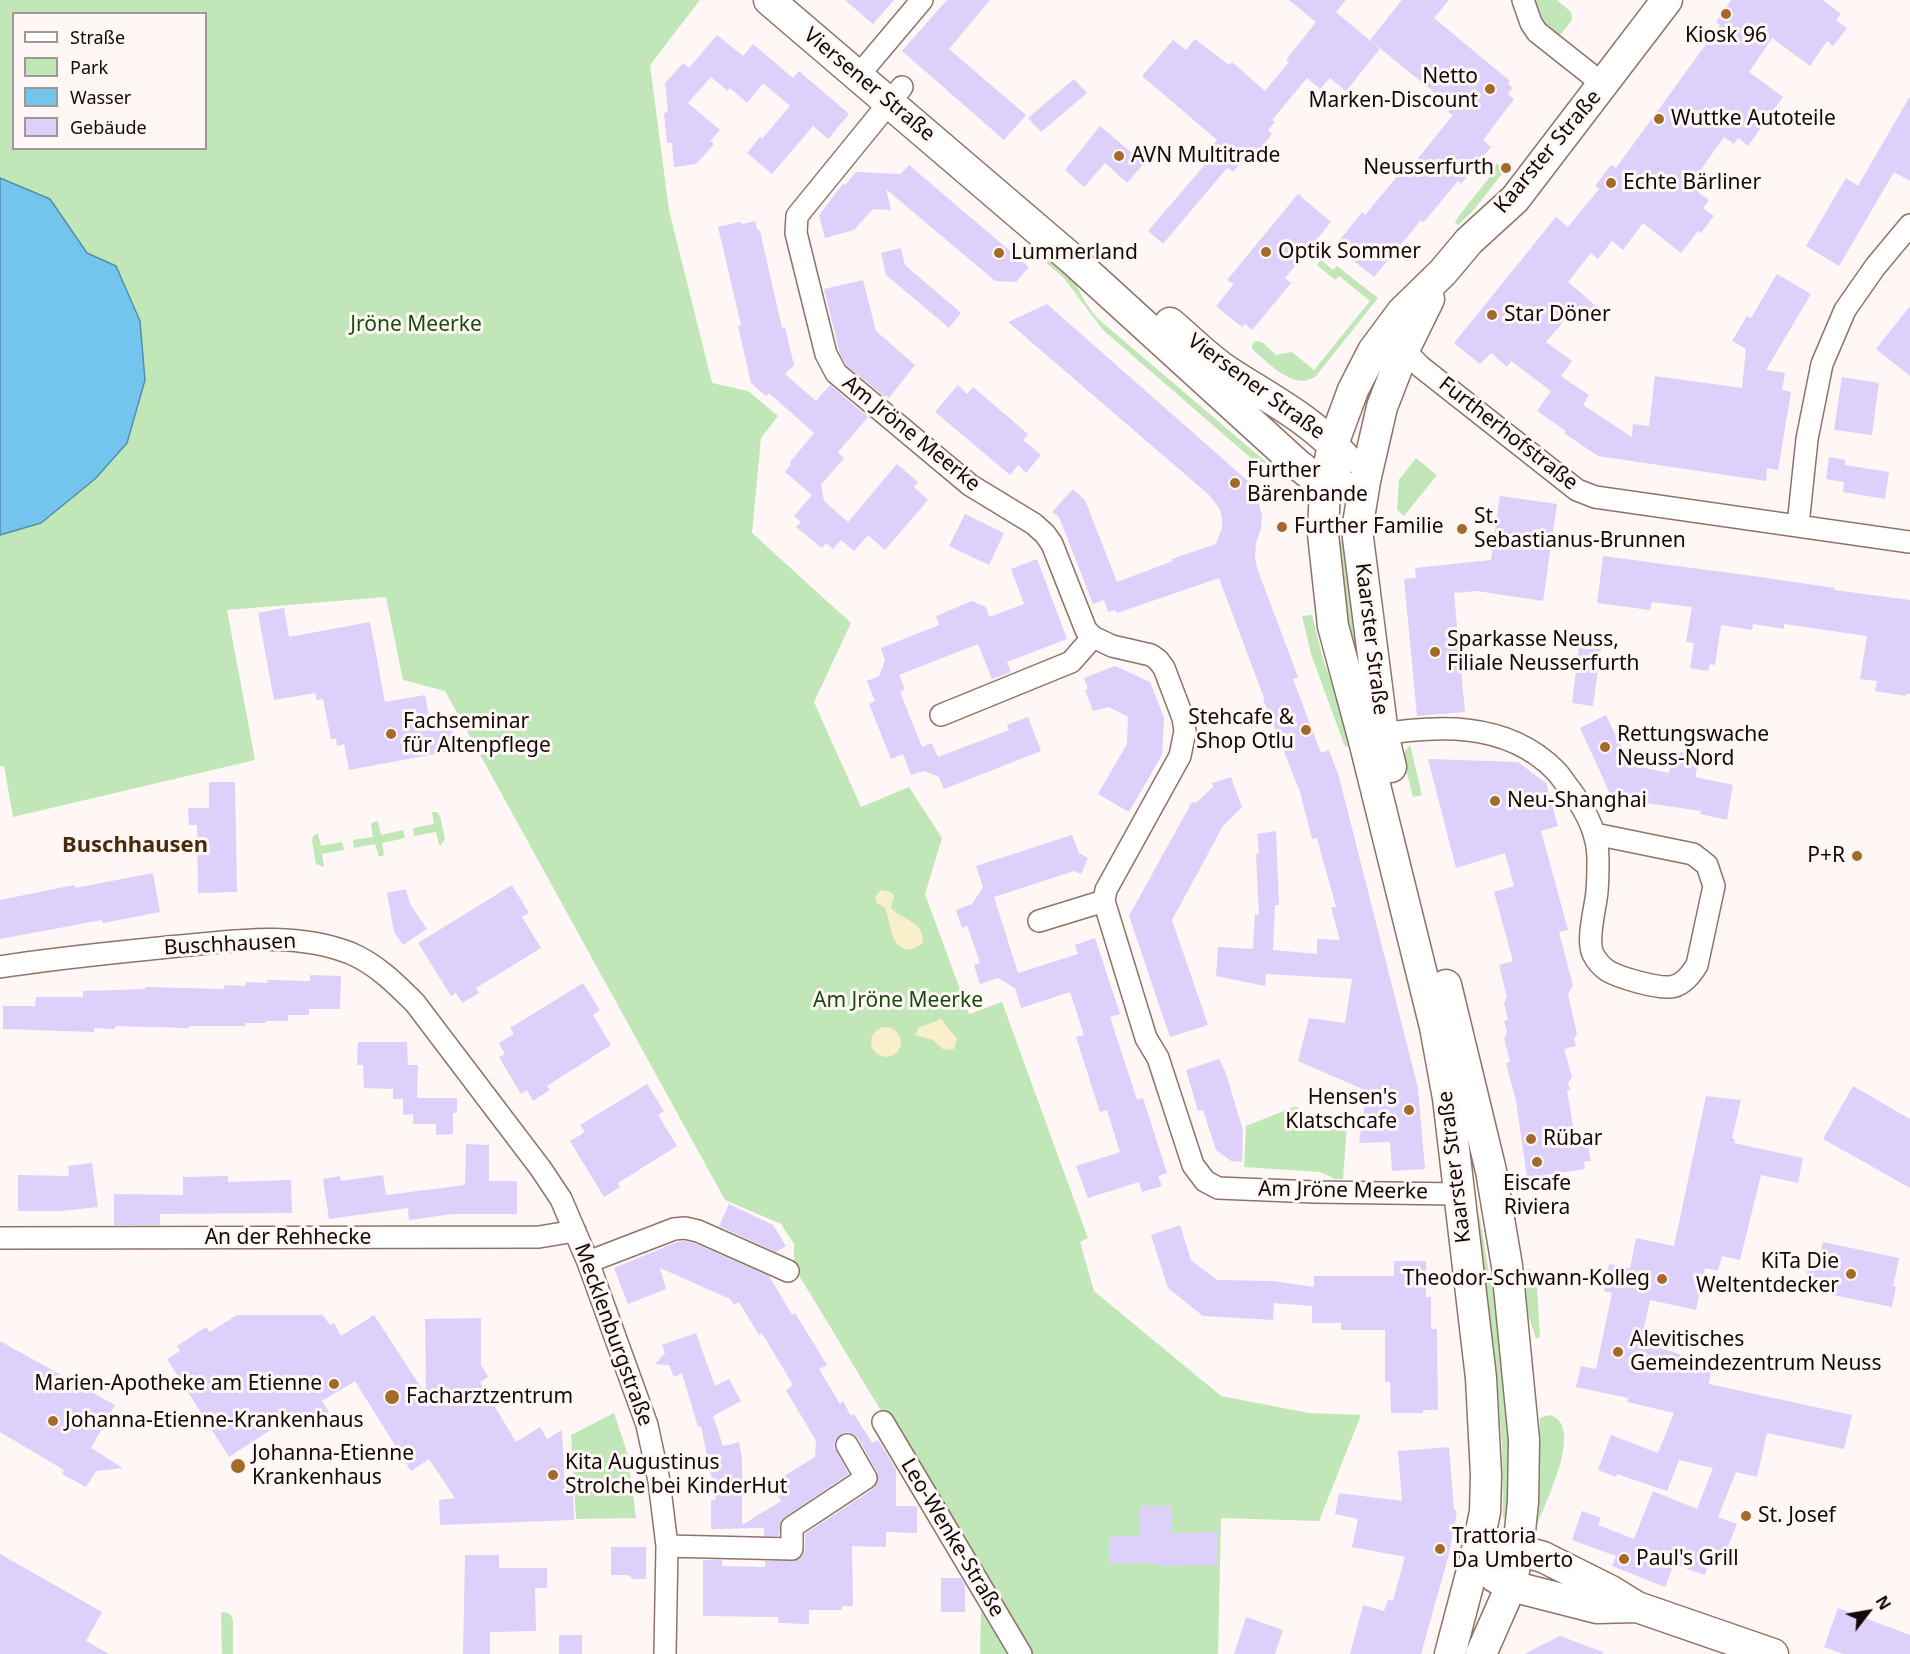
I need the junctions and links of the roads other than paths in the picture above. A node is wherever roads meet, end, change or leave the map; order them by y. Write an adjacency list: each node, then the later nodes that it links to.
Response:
1 (768, 0): 6 (main road, Viersener Straße)
2 (800, 0): 6 (main road, Viersener Straße)
3 (922, 0): 6 (street)
4 (1523, 0): 7 (street, Kaarster Straße)
5 (1667, 0): 7 (main road, Kaarster Straße)
6 (864, 68): 8 (main road, Viersener Straße)
7 (1604, 85): 10 (main road, Kaarster Straße)
8 (896, 95): 13 (main road, Viersener Straße); 15 (main road, Viersener Straße); 18 (street, Am Jröne Meerke)
9 (1910, 225): 16 (street)
10 (1443, 272): 11 (main road, Kaarster Straße); 12 (main road, Kaarster Straße)
11 (1402, 312): 12 (street); 13 (main road, Kaarster Straße)
12 (1404, 350): 14 (main road, Kaarster Straße); 16 (street, Furtherhofstraße)
13 (1333, 444): 14 (main road, Viersener Straße); 15 (main road, Kaarster Straße)
14 (1365, 481): 15 (main road); 20 (main road, Kaarster Straße)
15 (1325, 486): 20 (main road, Kaarster Straße)
16 (1798, 525): 17 (street, Furtherhofstraße)
17 (1910, 542)
18 (1093, 637): 19 (street); 22 (street)
19 (941, 715)
20 (1373, 736): 21 (street, Kaarster Straße); 25 (main road, Kaarster Straße); 30 (main road, Kaarster Straße)
21 (1595, 834): 21 (street, Kaarster Straße)
22 (1104, 901): 23 (street); 25 (street, Am Jröne Meerke)
23 (1039, 921)
24 (0, 967): 26 (street, Buschhausen)
25 (1458, 1194): 30 (main road); 35 (main road, Kaarster Straße)
26 (575, 1231): 27 (street, An der Rehhecke); 28 (street, Mecklenburgstraße)
27 (0, 1238)
28 (588, 1262): 29 (street); 33 (street, Mecklenburgstraße)
29 (788, 1271)
30 (1510, 1292): 34 (main road, Kaarster Straße)
31 (883, 1422): 39 (street, Leo-Wenke-Straße)
32 (847, 1445): 33 (street, Leo-Wenke-Straße)
33 (667, 1546): 38 (street, Mecklenburgstraße)
34 (1518, 1550): 35 (main road); 36 (main road, Kaarster Straße); 37 (main road)
35 (1475, 1560): 36 (main road); 40 (main road, Kaarster Straße)
36 (1511, 1586): 37 (main road); 41 (main road, Kaarster Straße)
37 (1637, 1607): 42 (main road)
38 (665, 1654)
39 (1020, 1654)
40 (1450, 1654)
41 (1481, 1654)
42 (1773, 1654)

